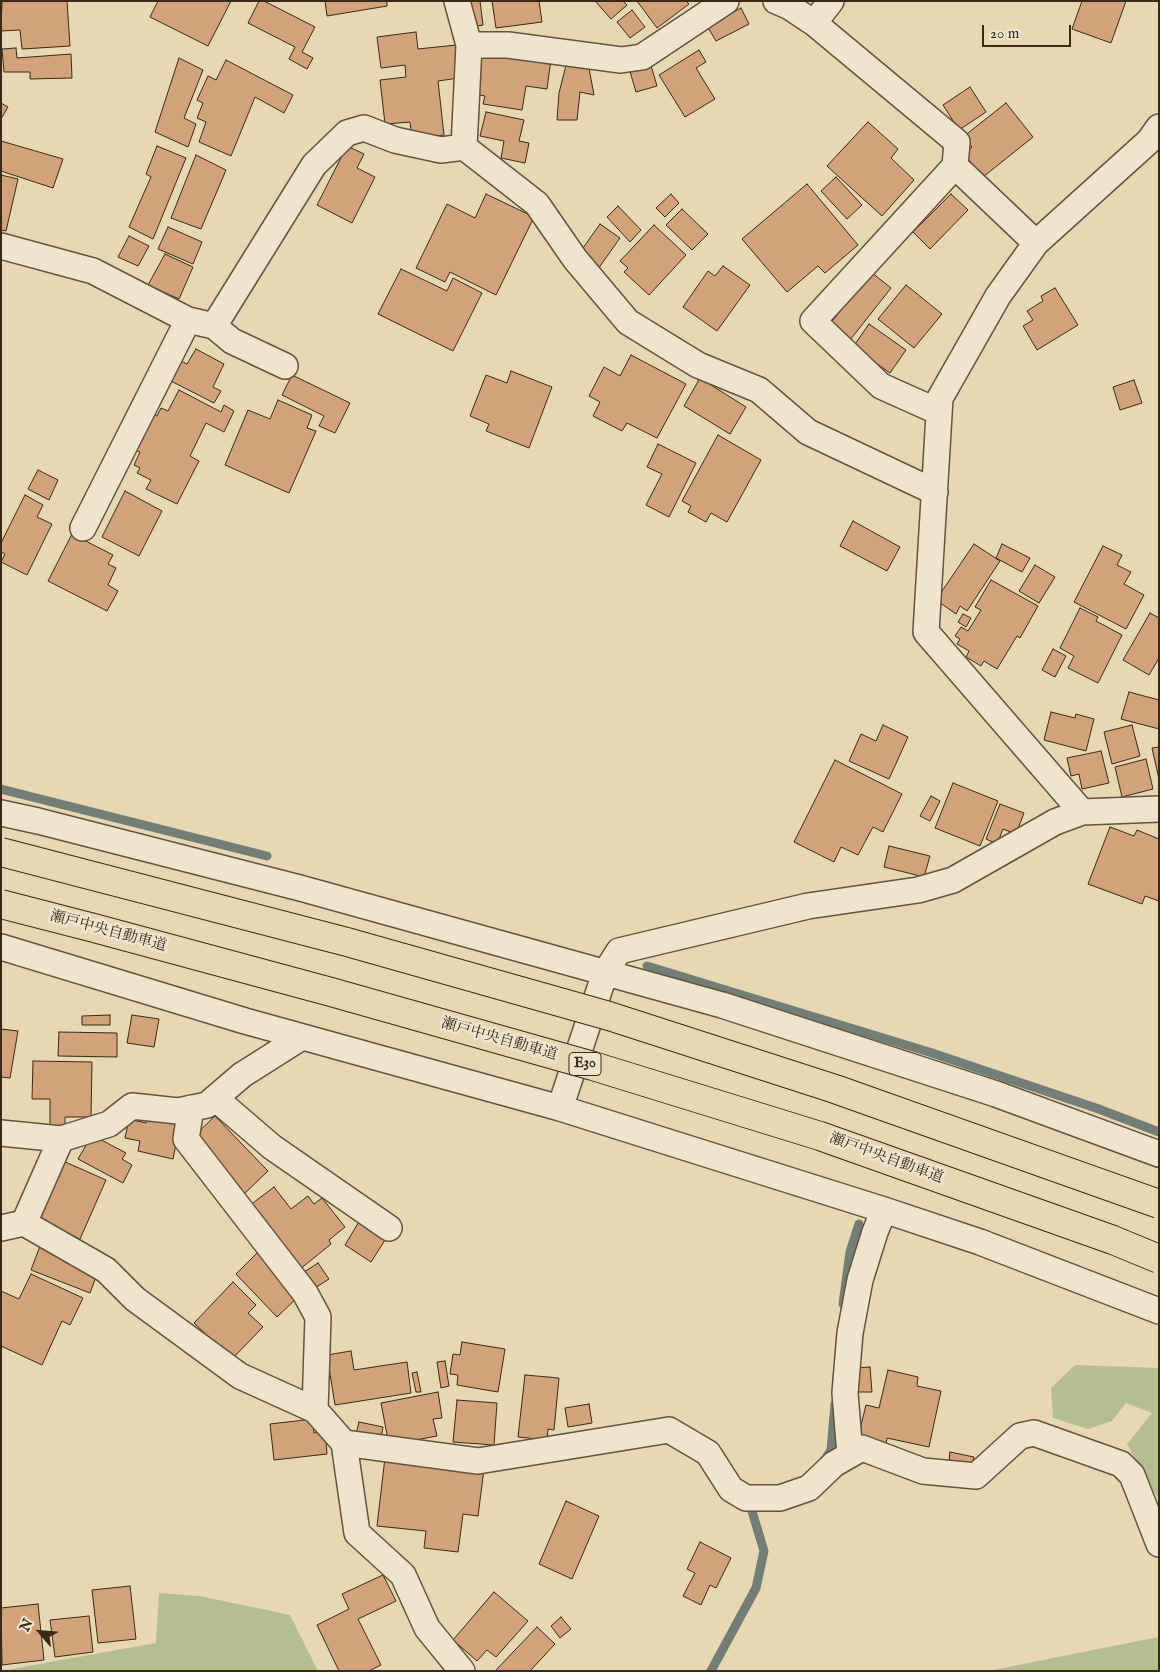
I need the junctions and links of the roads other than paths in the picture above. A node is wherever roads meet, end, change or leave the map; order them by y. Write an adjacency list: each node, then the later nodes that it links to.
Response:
1 (457, 1): 5 (street)
2 (726, 1): 5 (street)
3 (776, 1): 4 (street)
4 (822, 9): 8 (street)
5 (469, 45): 7 (street)
6 (1159, 127): 9 (street)
7 (464, 147): 12 (street); 15 (street)
8 (955, 166): 9 (street); 14 (street)
9 (1036, 243): 14 (street)
10 (1, 246): 11 (street)
11 (188, 320): 12 (street); 16 (street)
12 (214, 326): 13 (street)
13 (285, 366)
14 (939, 412): 15 (street)
15 (935, 492): 18 (street)
16 (83, 528)
17 (1159, 809): 18 (street)
18 (1082, 812): 23 (street)
19 (1, 813): 23 (street)
20 (1, 852): 31 (highway, bridge)
21 (1, 904): 35 (highway, 瀬戸中央自動車道 / E30, bridge)
22 (1, 947): 24 (street)
23 (605, 973): 27 (street); 30 (street)
24 (302, 1037): 25 (street); 27 (street)
25 (214, 1098): 26 (street); 34 (street)
26 (191, 1108): 29 (street); 37 (street)
27 (560, 1108): 32 (street)
28 (1, 1133): 29 (street)
29 (62, 1140): 33 (street)
30 (1159, 1154)
31 (1159, 1204)
32 (884, 1210): 36 (street); 39 (street)
33 (12, 1226): 37 (street)
34 (389, 1228)
35 (1159, 1258)
36 (1159, 1311)
37 (315, 1410): 38 (street)
38 (344, 1443): 39 (street); 41 (street)
39 (850, 1455): 40 (street)
40 (1159, 1544)
41 (462, 1671)

